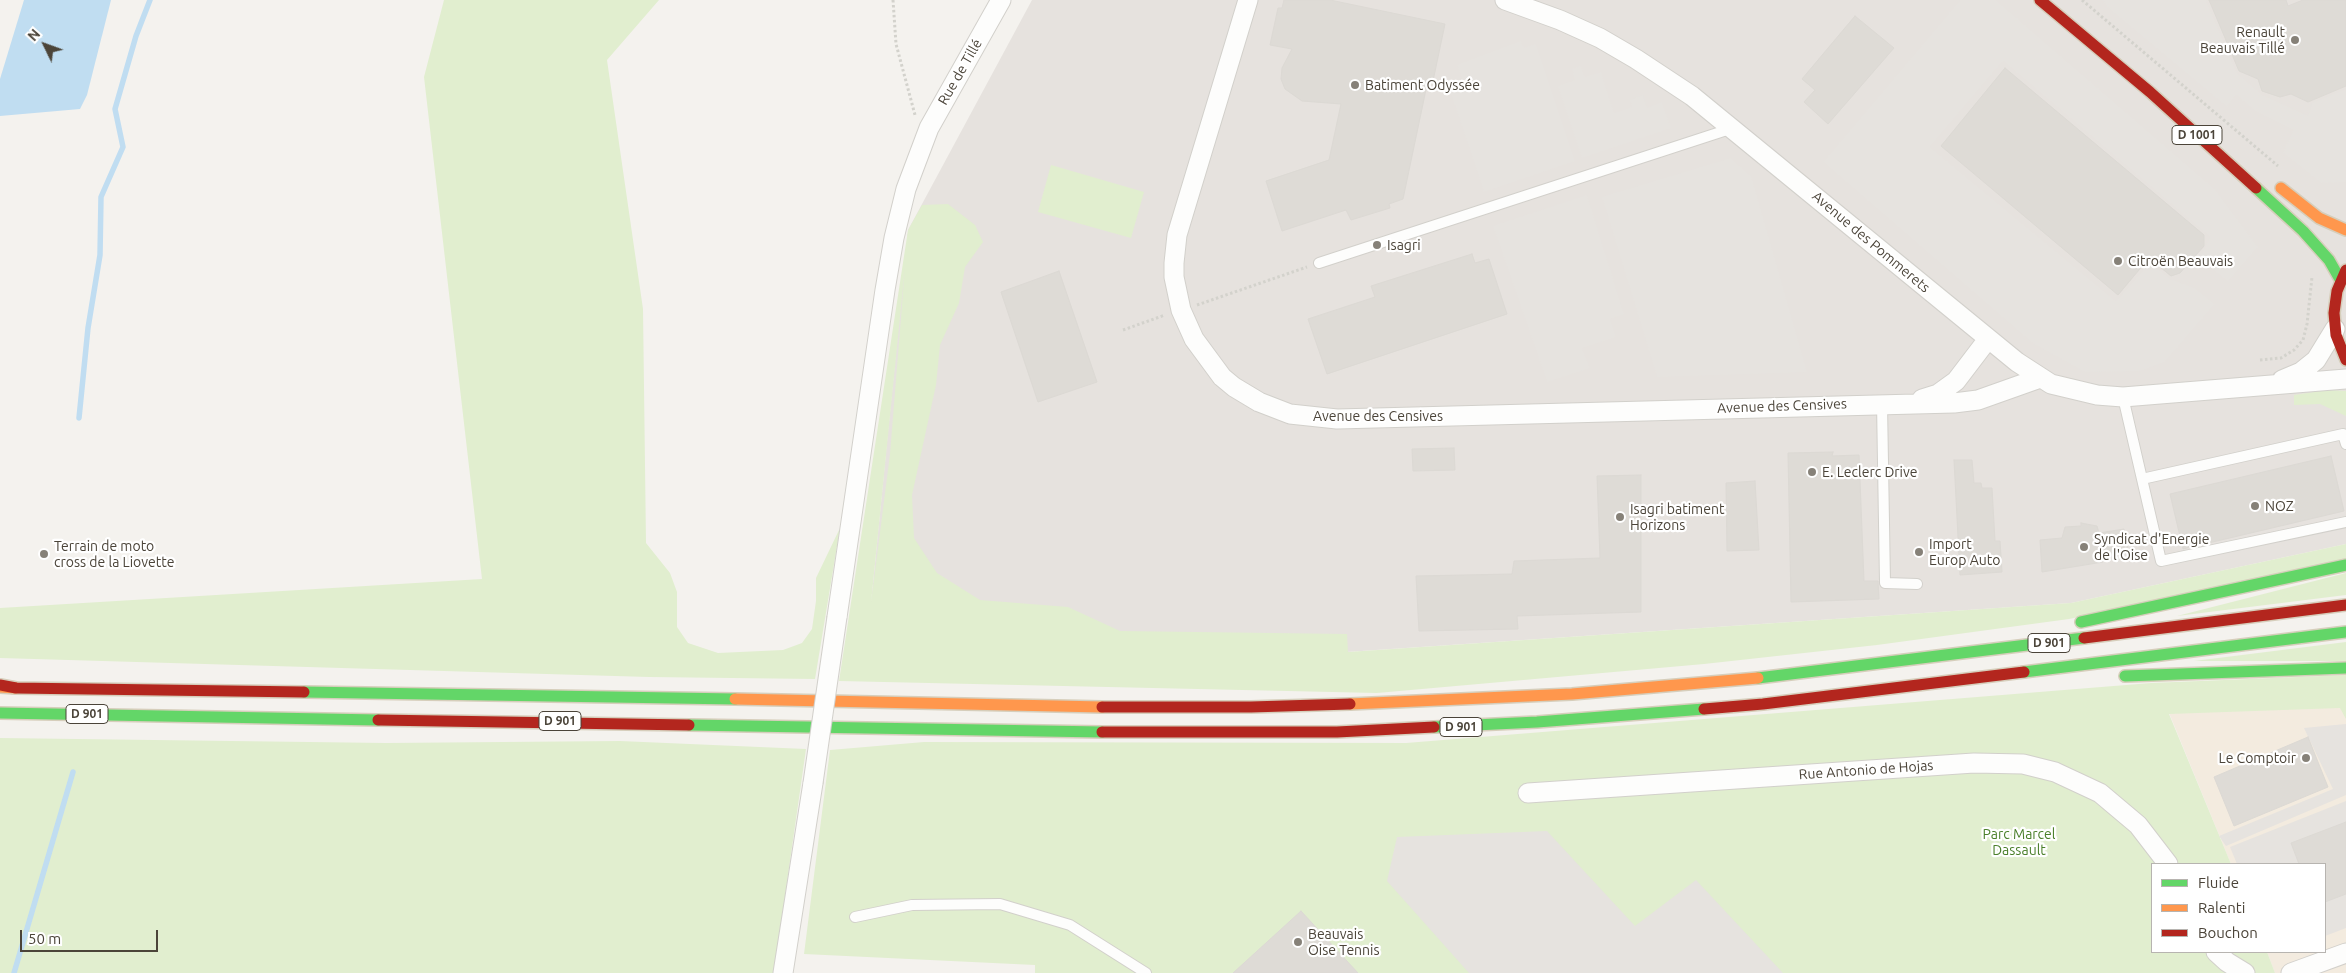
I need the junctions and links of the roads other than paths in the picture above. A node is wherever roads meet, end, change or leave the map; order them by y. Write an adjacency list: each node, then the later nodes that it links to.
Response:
1 (1001, 0): 43 (street, Rue de Tillé, bridge)
2 (1248, 0): 21 (street, Avenue des Censives)
3 (1505, 0): 7 (street, Avenue des Pommerets)
4 (2040, 0): 12 (main road, D 1001)
5 (2058, 0): 6 (main road)
6 (2168, 93)
7 (1733, 128): 10 (lane); 14 (street, Avenue des Pommerets)
8 (2272, 180): 9 (main road)
9 (2346, 230)
10 (1319, 263)
11 (2346, 270): 12 (main road)
12 (2341, 281): 13 (main road)
13 (2335, 329): 15 (main road); 18 (street, Avenue des Pommerets)
14 (1988, 339): 16 (street, Avenue des Pommerets); 20 (street, Avenue des Censives)
15 (2346, 360)
16 (2040, 378): 19 (street, Avenue des Pommerets); 20 (street, Avenue des Censives)
17 (2346, 379): 18 (street, Avenue des Pommerets)
18 (2261, 386): 19 (street, Avenue des Pommerets)
19 (2123, 397): 23 (lane)
20 (1914, 402): 21 (street, Avenue des Censives)
21 (1882, 403): 26 (lane)
22 (2346, 444): 23 (lane)
23 (2142, 479): 24 (lane)
24 (2346, 522)
25 (2346, 565): 28 (main road)
26 (1917, 584)
27 (2346, 605): 34 (main road, D 901)
28 (2069, 624)
29 (2346, 632): 35 (main road, D 901)
30 (1870, 652): 34 (main road)
31 (2346, 668): 32 (main road)
32 (2114, 677)
33 (2076, 678): 35 (main road)
34 (1752, 679): 36 (main road, D 901)
35 (1976, 679): 37 (main road, D 901)
36 (0, 686)
37 (0, 713)
38 (1528, 793): 39 (street, Rue Antonio de Hojas)
39 (2167, 863)
40 (855, 916): 44 (lane)
41 (2217, 953): 45 (street)
42 (2346, 953): 46 (street)
43 (783, 973)
44 (1146, 973)
45 (2246, 973)
46 (2291, 973)

